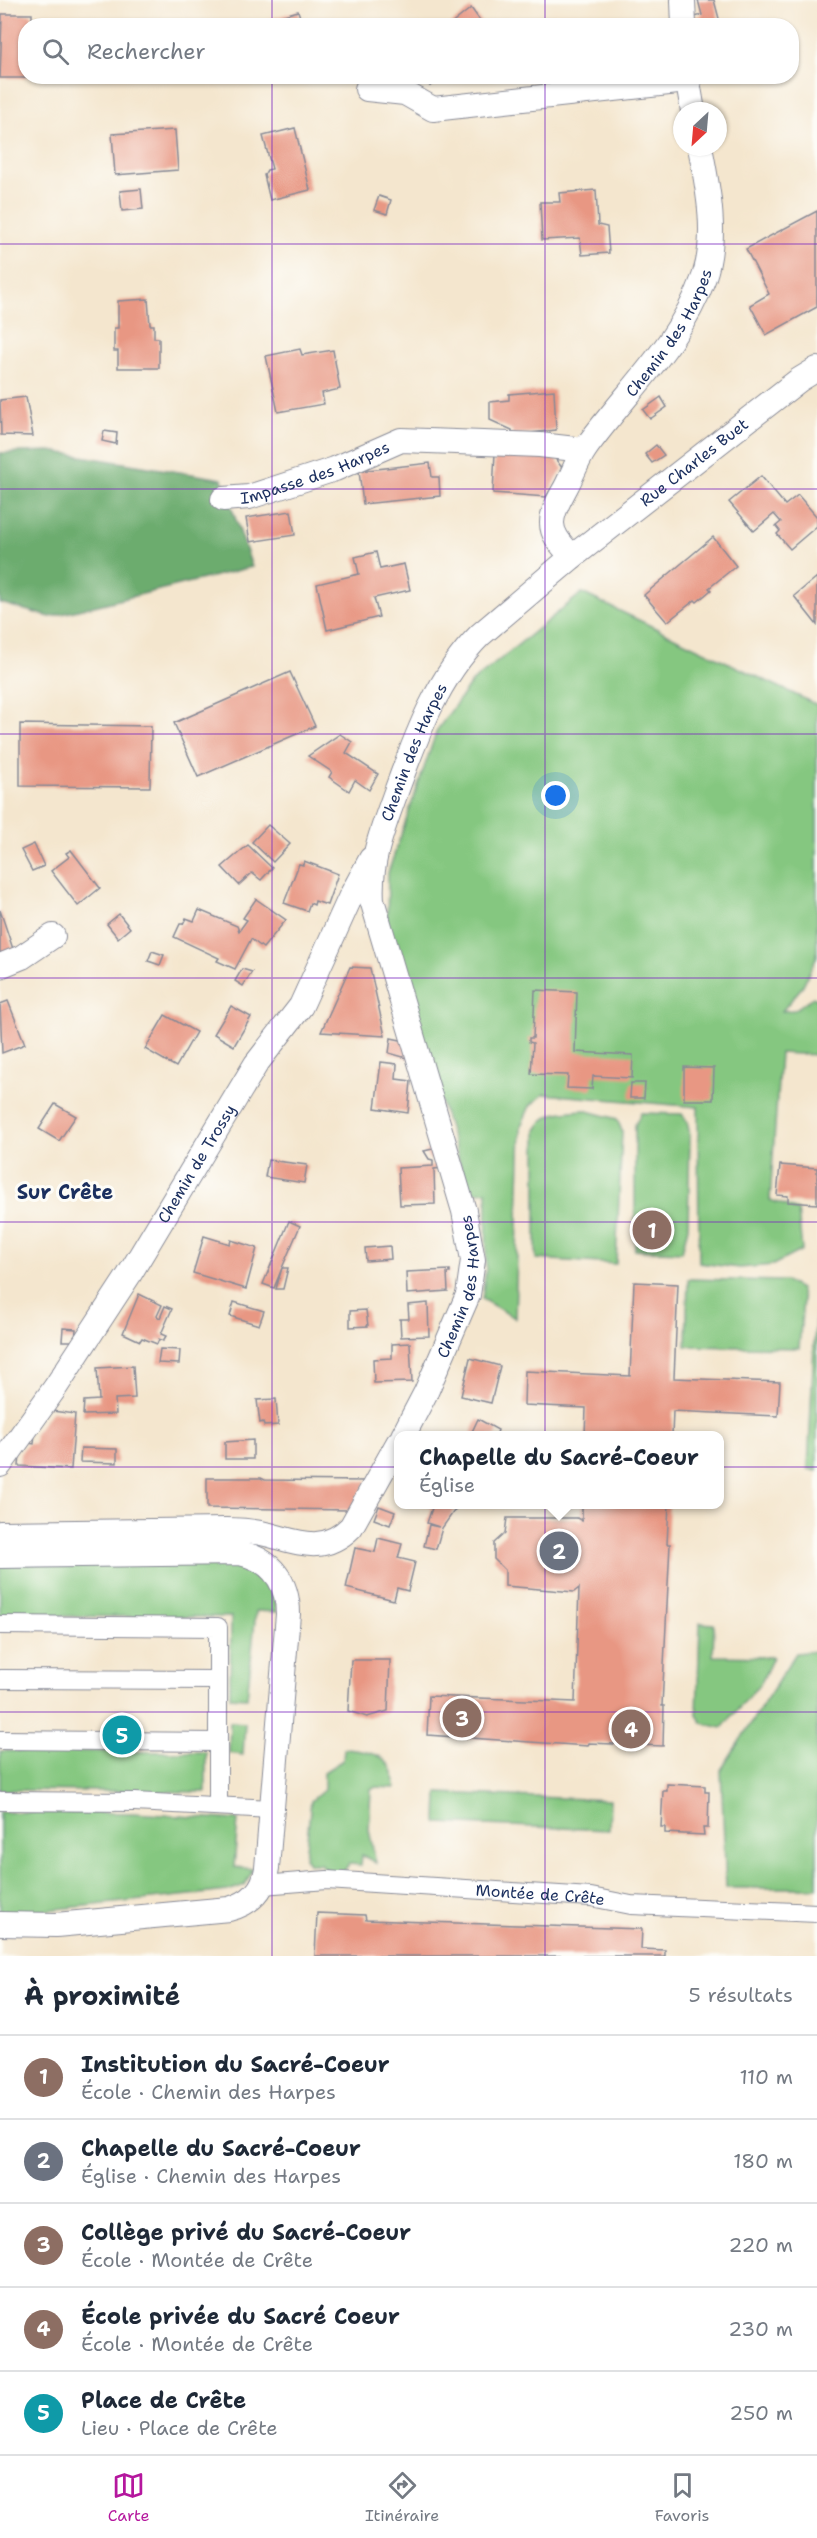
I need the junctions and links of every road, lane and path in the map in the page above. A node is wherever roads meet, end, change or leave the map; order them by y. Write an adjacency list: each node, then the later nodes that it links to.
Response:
1 (683, 0): 2 (street)
2 (684, 18)
3 (645, 84): 5 (street)
4 (688, 84): 6 (street)
5 (367, 89)
6 (691, 102)
7 (702, 156): 9 (street, Chemin des Harpes)
8 (817, 369): 11 (street, Rue Charles Buet)
9 (584, 450): 10 (street, Impasse des Harpes); 11 (street, Chemin des Harpes)
10 (223, 500)
11 (572, 557): 12 (street, Chemin des Harpes)
12 (375, 851): 15 (street, Chemin des Harpes); 17 (street, Chemin de Trossy)
13 (52, 936): 14 (street)
14 (0, 966)
15 (406, 1431)
16 (394, 1452): 18 (street)
17 (0, 1465)
18 (0, 1533)
19 (0, 1556): 27 (street)
20 (0, 1625): 22 (street)
21 (0, 1679): 22 (street)
22 (218, 1680): 24 (street)
23 (0, 1740): 24 (street)
24 (218, 1742): 26 (street)
25 (0, 1801): 26 (street)
26 (218, 1805): 27 (street)
27 (272, 1809): 28 (street)
28 (262, 1885): 29 (street, Montée de Crête); 30 (street)
29 (817, 1913)
30 (0, 1924)

